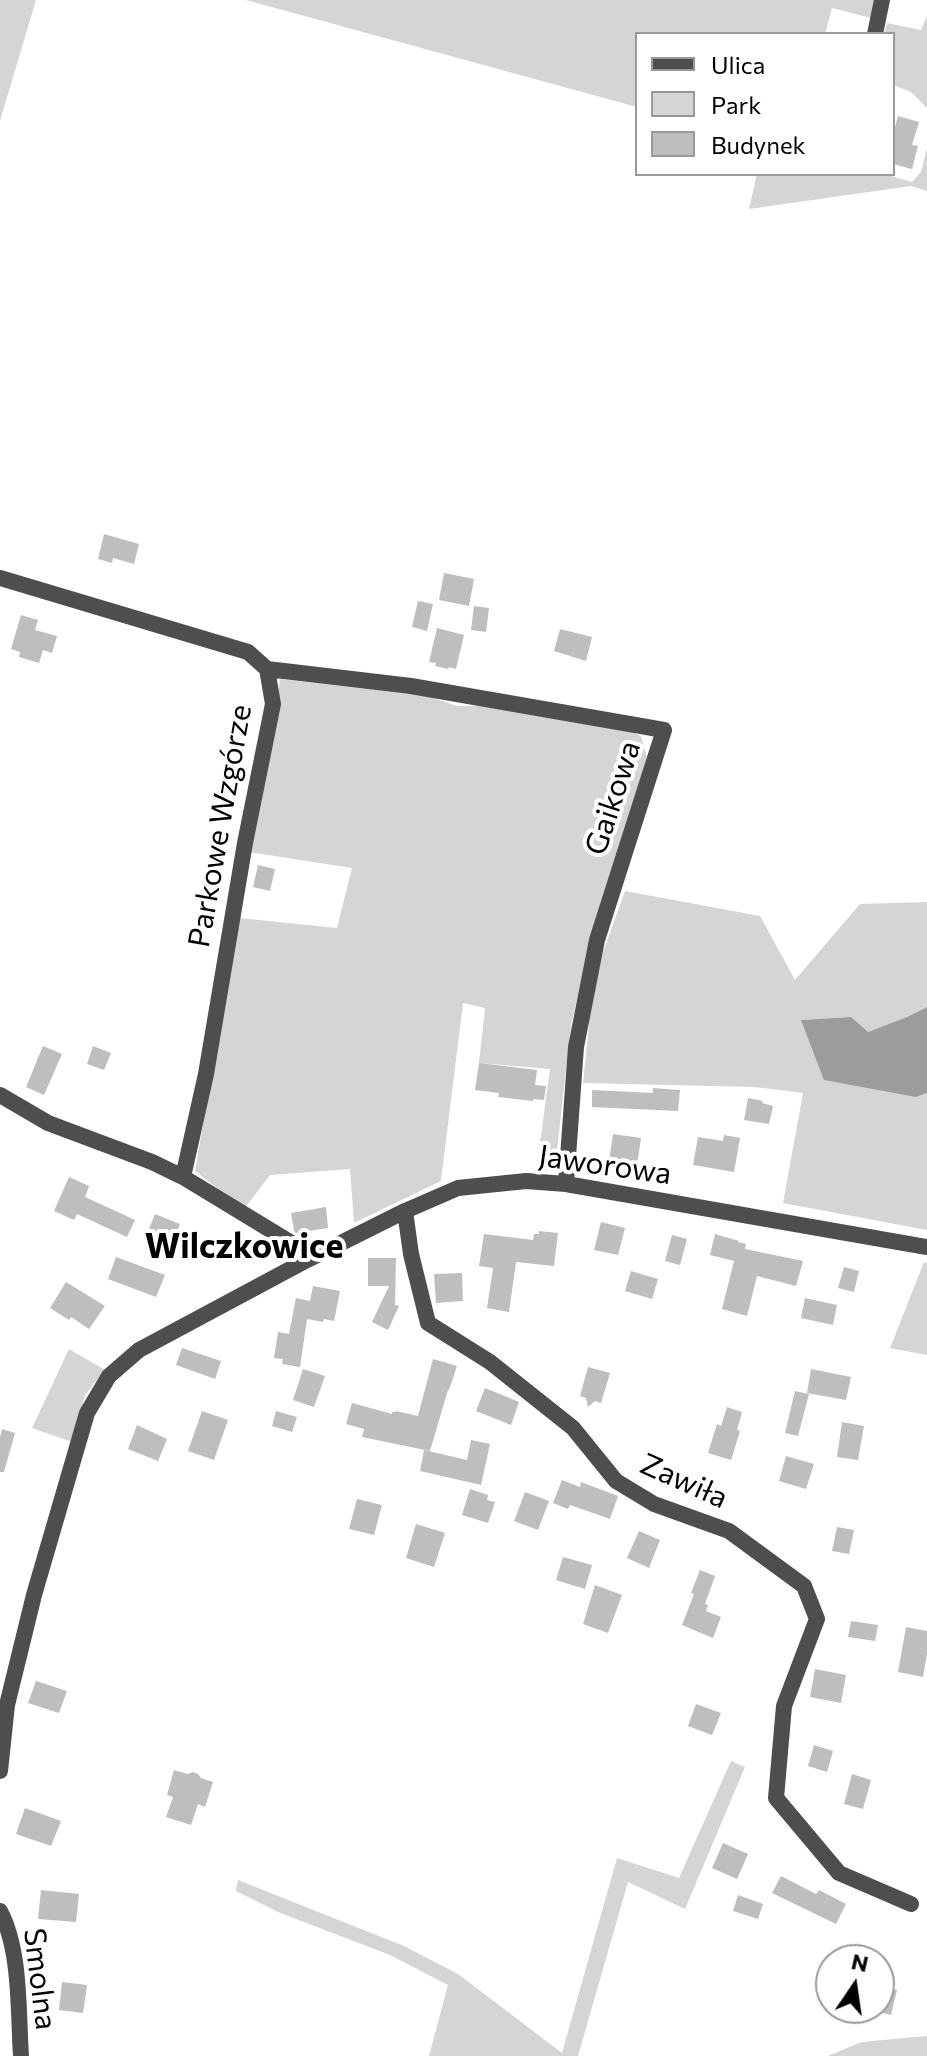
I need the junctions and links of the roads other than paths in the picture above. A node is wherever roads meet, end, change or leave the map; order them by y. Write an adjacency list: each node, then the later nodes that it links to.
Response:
1 (882, 0): 2 (street)
2 (875, 32)
3 (0, 578): 4 (street, Parkowe Wzgórze)
4 (267, 669): 6 (street, Parkowe Wzgórze); 7 (street, Gaikowa)
5 (0, 1095): 6 (street)
6 (183, 1177): 10 (street)
7 (566, 1184): 8 (street, Jaworowa); 9 (street, Jaworowa)
8 (405, 1211): 10 (street, Jaworowa); 12 (street, Zawiła)
9 (927, 1247)
10 (307, 1260): 11 (street, Jaworowa)
11 (0, 1771)
12 (911, 1904)
13 (0, 1911): 14 (street, Smolna)
14 (21, 2056)

